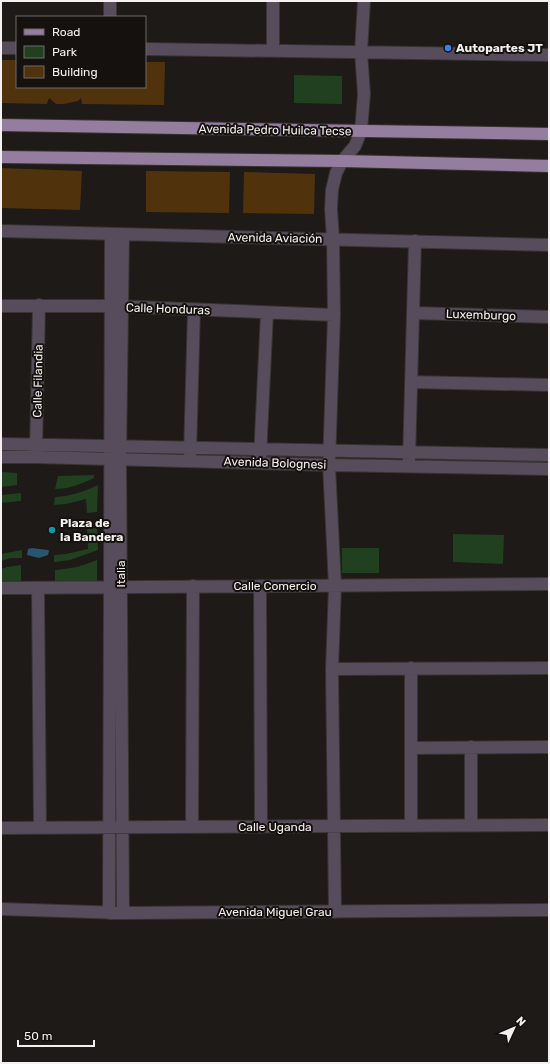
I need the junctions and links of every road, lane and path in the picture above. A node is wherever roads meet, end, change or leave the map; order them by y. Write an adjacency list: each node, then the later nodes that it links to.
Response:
1 (110, 1): 4 (street)
2 (273, 1): 8 (street)
3 (364, 1): 9 (street)
4 (110, 16)
5 (1, 48): 6 (street)
6 (16, 48)
7 (146, 49): 8 (street)
8 (273, 50): 9 (street)
9 (361, 52): 10 (street); 12 (street)
10 (549, 54)
11 (1, 125): 12 (main road, Avenida Pedro Huilca Tecse)
12 (361, 131): 13 (main road, Avenida Pedro Huilca Tecse); 15 (street)
13 (549, 134)
14 (1, 157): 15 (main road)
15 (342, 161): 16 (main road); 19 (street)
16 (549, 166)
17 (1, 231): 18 (street, Avenida Aviación)
18 (117, 234): 19 (street, Avenida Aviación); 24 (street, Italia)
19 (333, 239): 20 (street, Avenida Aviación); 28 (street)
20 (415, 241): 21 (street, Avenida Aviación); 27 (street)
21 (549, 245)
22 (39, 305): 23 (street, Calle Honduras); 24 (street, Calle Honduras); 33 (street, Calle Filandia)
23 (1, 306)
24 (117, 307): 25 (street, Calle Honduras); 34 (street, Italia)
25 (194, 310): 26 (street, Calle Honduras); 35 (street)
26 (267, 312): 28 (street, Calle Honduras); 36 (street)
27 (413, 313): 29 (street, Luxemburgo); 30 (street)
28 (334, 315): 37 (street)
29 (549, 317)
30 (411, 382): 31 (street); 38 (street)
31 (549, 385)
32 (1, 444): 33 (street, Avenida Bolognesi)
33 (37, 444): 34 (street, Avenida Bolognesi); 41 (street, Calle Filandia)
34 (116, 446): 35 (street, Avenida Bolognesi); 42 (street, Italia)
35 (190, 447): 36 (street, Avenida Bolognesi); 43 (street)
36 (261, 449): 37 (street, Avenida Bolognesi); 44 (street)
37 (330, 450): 38 (street, Avenida Bolognesi); 45 (street)
38 (410, 452): 39 (street, Avenida Bolognesi); 46 (street)
39 (549, 455)
40 (1, 457): 41 (street, Avenida Bolognesi)
41 (36, 457): 42 (street, Avenida Bolognesi)
42 (116, 458): 43 (street, Avenida Bolognesi); 52 (street, Italia)
43 (190, 461): 44 (street, Avenida Bolognesi)
44 (260, 463): 45 (street, Avenida Bolognesi)
45 (329, 465): 46 (street, Avenida Bolognesi); 51 (street)
46 (409, 467): 47 (street, Avenida Bolognesi)
47 (549, 469)
48 (549, 584): 51 (street, Calle Comercio)
49 (193, 586): 50 (street, Calle Comercio); 52 (street, Calle Comercio); 68 (street)
50 (260, 586): 51 (street, Calle Comercio); 69 (street)
51 (334, 586): 55 (street)
52 (116, 587): 54 (street, Calle Comercio); 66 (street); 67 (street, Italia)
53 (1, 588): 54 (street, Calle Comercio)
54 (38, 588): 65 (street)
55 (332, 668): 56 (street); 63 (street)
56 (411, 668): 57 (street); 60 (street)
57 (549, 668)
58 (471, 747): 59 (street); 60 (street); 61 (street)
59 (549, 747)
60 (411, 748): 64 (street)
61 (471, 825): 62 (street, Calle Uganda); 64 (street, Calle Uganda)
62 (549, 825)
63 (334, 826): 64 (street, Calle Uganda); 69 (street, Calle Uganda); 74 (street)
64 (411, 826)
65 (40, 827): 66 (street, Calle Uganda); 70 (street, Calle Uganda)
66 (110, 827): 67 (street, Calle Uganda); 73 (street)
67 (122, 827): 68 (street, Calle Uganda); 75 (street, Italia)
68 (192, 827): 69 (street, Calle Uganda)
69 (261, 827)
70 (1, 828)
71 (1, 909): 73 (street, Avenida Miguel Grau)
72 (549, 910): 74 (street, Avenida Miguel Grau)
73 (109, 912): 75 (street, Avenida Miguel Grau)
74 (335, 912): 75 (street, Avenida Miguel Grau)
75 (123, 913)

